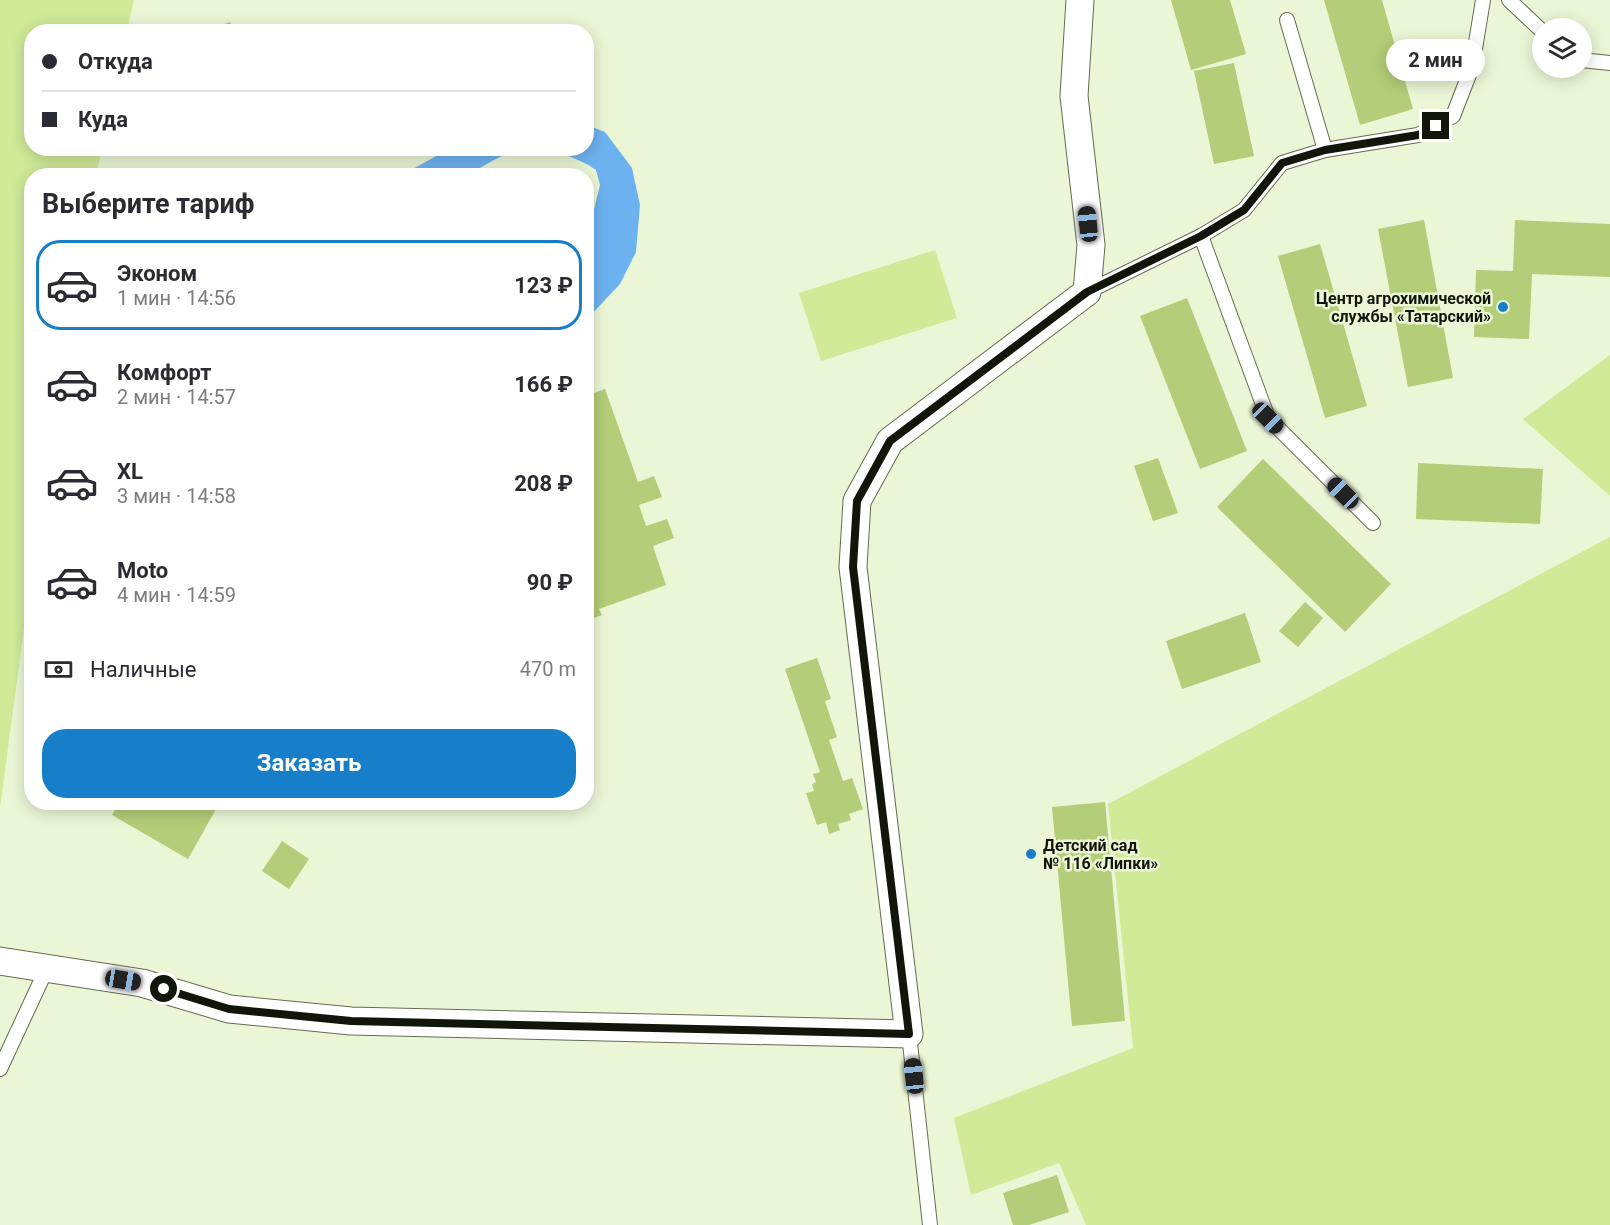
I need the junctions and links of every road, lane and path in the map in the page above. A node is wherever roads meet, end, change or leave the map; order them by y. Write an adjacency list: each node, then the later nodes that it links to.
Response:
1 (1080, 0): 10 (street)
2 (1483, 0): 8 (lane)
3 (1509, 0): 5 (lane)
4 (1287, 20): 8 (lane)
5 (1532, 22)
6 (1592, 61): 7 (lane)
7 (1610, 63)
8 (1325, 150): 9 (lane)
9 (1201, 236): 10 (lane); 11 (lane)
10 (1087, 292): 14 (street)
11 (1373, 523)
12 (0, 961): 13 (street)
13 (47, 968): 14 (street); 15 (lane)
14 (909, 1034): 16 (lane)
15 (0, 1069)
16 (930, 1225)

